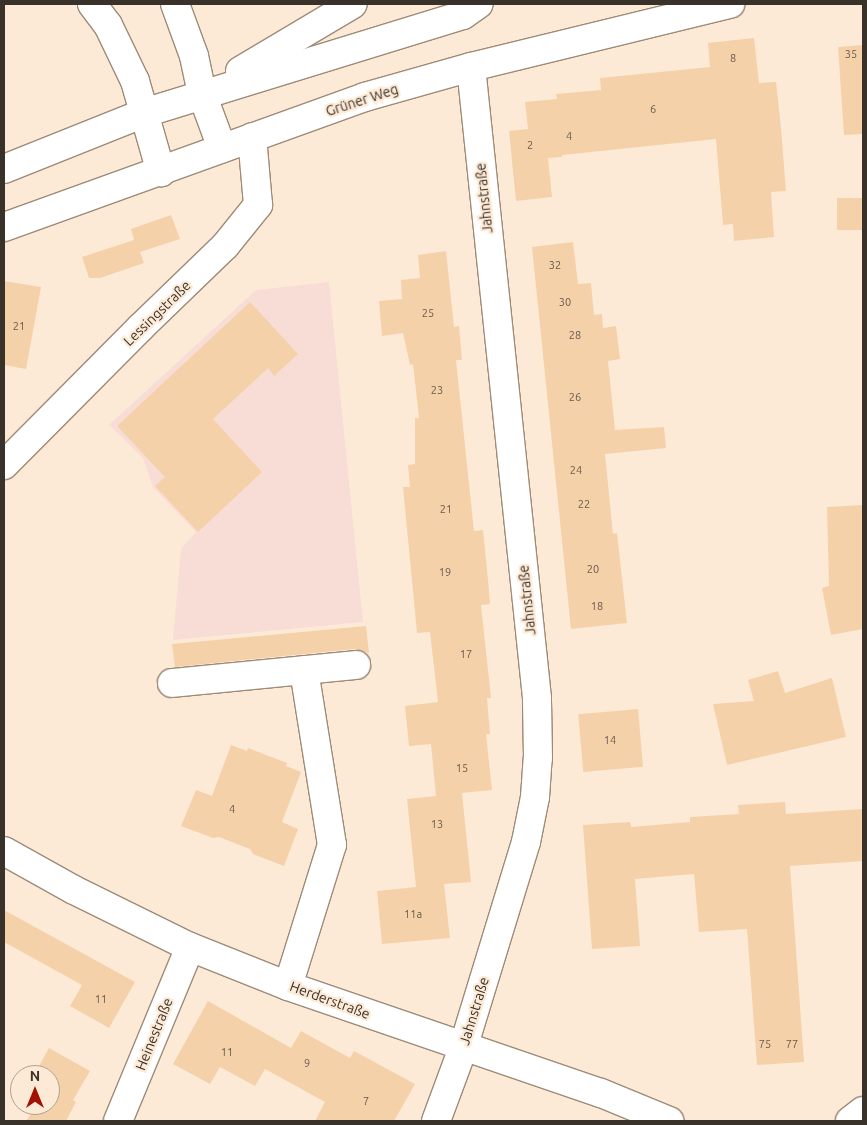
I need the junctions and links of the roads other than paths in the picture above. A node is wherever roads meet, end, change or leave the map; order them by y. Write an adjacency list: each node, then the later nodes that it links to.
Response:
1 (92, 4): 8 (street)
2 (175, 4): 7 (street)
3 (353, 4): 7 (street)
4 (480, 4): 7 (street)
5 (730, 4): 6 (street, Grüner Weg)
6 (471, 67): 9 (street, Grüner Weg); 21 (street, Jahnstraße)
7 (202, 94): 8 (street); 10 (street)
8 (144, 113): 11 (street); 12 (street)
9 (252, 137): 10 (street, Grüner Weg); 14 (street, Lessingstraße)
10 (222, 148): 12 (street, Grüner Weg)
11 (4, 169)
12 (161, 172): 13 (street, Grüner Weg)
13 (4, 227)
14 (4, 465)
15 (356, 665): 16 (street)
16 (304, 670): 17 (street); 20 (street)
17 (172, 683)
18 (4, 850): 19 (street, Herderstraße)
19 (190, 947): 20 (street, Herderstraße); 23 (street, Heinestraße)
20 (288, 986): 21 (street, Herderstraße)
21 (463, 1048): 24 (street, Jahnstraße); 25 (street, Herderstraße)
22 (863, 1111): 26 (street)
23 (118, 1121)
24 (436, 1121)
25 (668, 1121)
26 (850, 1121)

